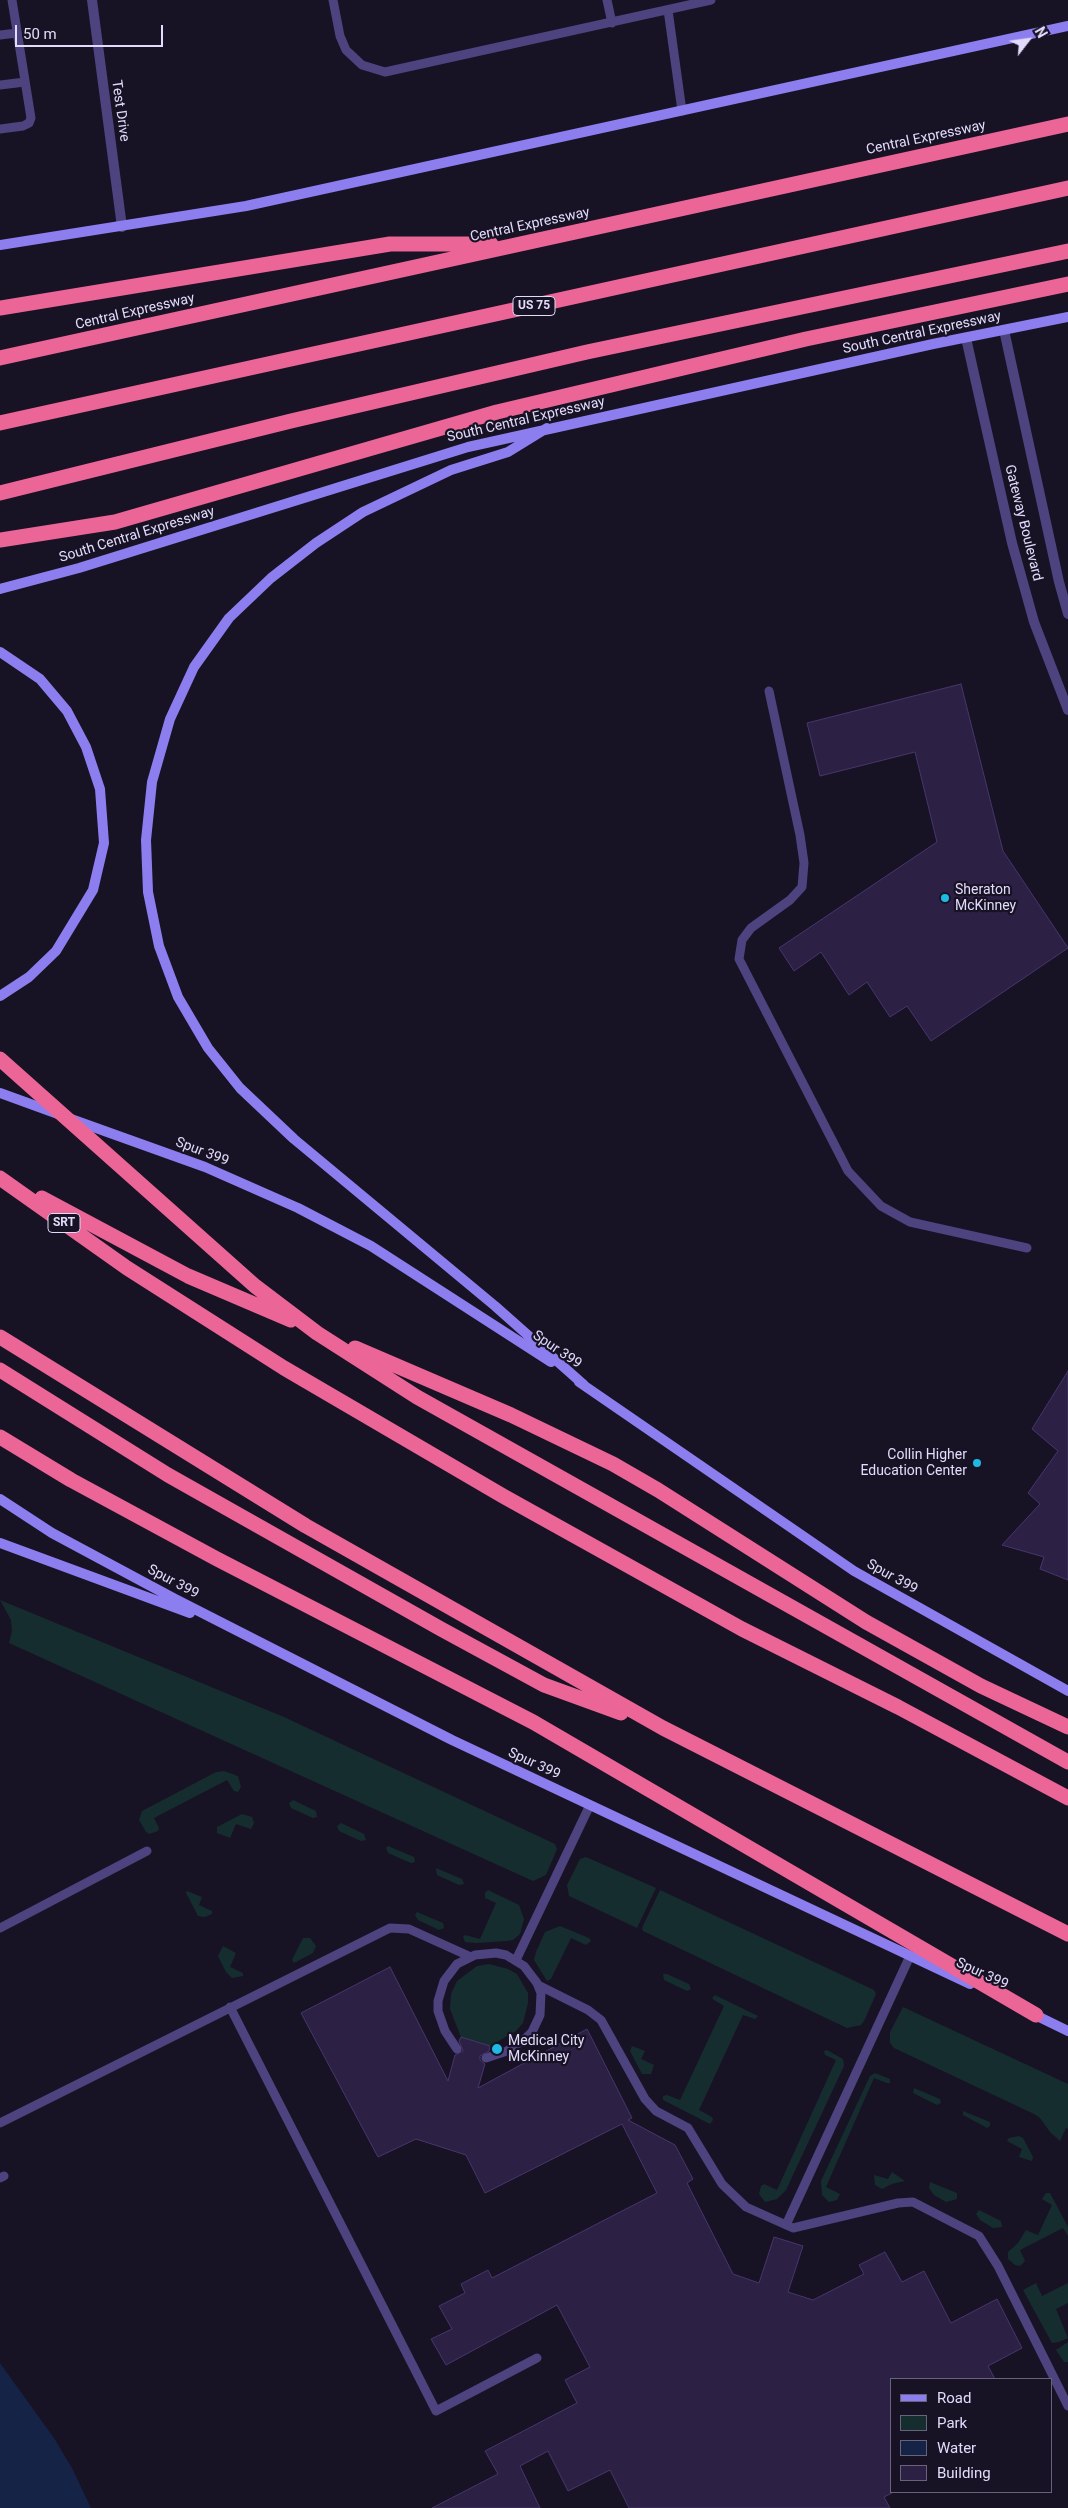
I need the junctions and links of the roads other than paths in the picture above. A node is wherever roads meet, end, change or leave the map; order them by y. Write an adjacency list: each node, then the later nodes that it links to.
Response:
1 (12, 0): 9 (lane)
2 (92, 0): 17 (street, Test Drive)
3 (333, 0): 7 (lane)
4 (607, 0): 7 (lane)
5 (711, 0): 6 (lane)
6 (668, 10): 7 (lane); 13 (lane)
7 (612, 23)
8 (1068, 26): 13 (main road)
9 (16, 33): 10 (lane); 11 (lane)
10 (0, 35)
11 (25, 82): 12 (lane); 15 (lane)
12 (0, 85)
13 (682, 111): 17 (main road)
14 (1068, 124): 18 (highway, Central Expressway)
15 (0, 130)
16 (1068, 188): 27 (highway, US 75)
17 (122, 226): 19 (main road)
18 (520, 244): 22 (highway); 26 (highway, Central Expressway)
19 (0, 245)
20 (1068, 251): 29 (highway)
21 (1068, 284): 30 (highway)
22 (0, 308)
23 (1068, 317): 24 (main road, South Central Expressway)
24 (1004, 330): 25 (main road, South Central Expressway); 32 (street, Gateway Boulevard)
25 (966, 338): 28 (main road, South Central Expressway); 35 (street, Gateway Boulevard)
26 (0, 358)
27 (0, 423)
28 (547, 428): 31 (main road, South Central Expressway); 43 (main road)
29 (1, 493)
30 (0, 540)
31 (0, 589)
32 (1068, 614)
33 (0, 652): 36 (main road)
34 (770, 691): 40 (lane)
35 (1068, 710)
36 (0, 996)
37 (0, 1059): 51 (highway)
38 (0, 1093): 43 (main road, Spur 399)
39 (0, 1177): 49 (highway); 52 (highway, SRT)
40 (1027, 1248)
41 (0, 1338): 50 (highway)
42 (0, 1370): 50 (highway)
43 (584, 1385): 48 (main road, Spur 399)
44 (0, 1437): 62 (highway)
45 (0, 1499): 47 (main road, Spur 399)
46 (0, 1542): 47 (main road)
47 (235, 1630): 53 (main road, Spur 399)
48 (1068, 1691)
49 (1068, 1727)
50 (662, 1728): 56 (highway)
51 (1068, 1762)
52 (1068, 1798)
53 (590, 1805): 57 (main road, Spur 399); 59 (lane)
54 (147, 1850): 55 (lane)
55 (0, 1928)
56 (1068, 1934)
57 (910, 1956): 62 (main road, Spur 399); 67 (lane)
58 (471, 1957): 59 (lane); 61 (lane); 64 (lane)
59 (516, 1960): 60 (lane)
60 (538, 1985): 65 (lane); 67 (lane)
61 (230, 2007): 66 (lane); 68 (lane)
62 (1036, 2015): 63 (main road, Spur 399)
63 (1068, 2031)
64 (457, 2049)
65 (486, 2058)
66 (0, 2123)
67 (786, 2226): 69 (lane)
68 (537, 2358)
69 (1068, 2406)

